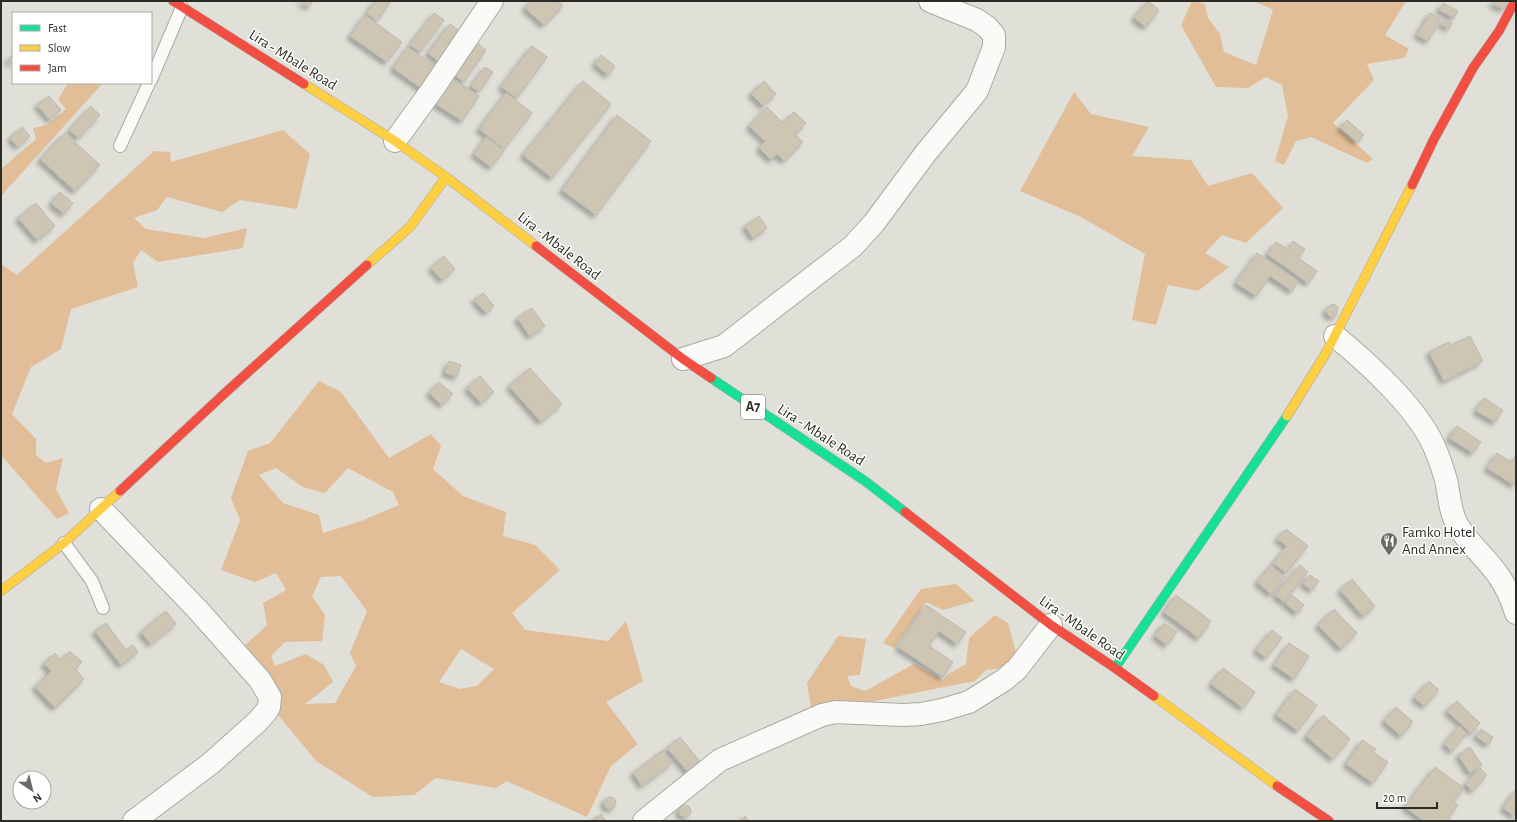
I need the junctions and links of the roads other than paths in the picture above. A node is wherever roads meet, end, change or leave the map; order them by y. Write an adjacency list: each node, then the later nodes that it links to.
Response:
1 (492, 1): 7 (street)
2 (930, 1): 11 (street)
3 (1515, 1): 10 (main road)
4 (178, 4): 5 (lane); 7 (main road, Lira - Mbale Road / A7)
5 (152, 77)
6 (150, 84): 8 (lane)
7 (395, 141): 9 (main road, Lira - Mbale Road / A7)
8 (120, 146)
9 (446, 177): 11 (main road, Lira - Mbale Road / A7); 12 (main road)
10 (1334, 336): 16 (street); 18 (main road)
11 (683, 360): 17 (main road, Lira - Mbale Road / A7)
12 (101, 509): 13 (main road); 19 (street)
13 (64, 543): 14 (main road); 15 (lane)
14 (1, 591)
15 (103, 608)
16 (1516, 613)
17 (1051, 625): 18 (main road, Lira - Mbale Road / A7); 20 (street)
18 (1115, 668): 21 (main road, Lira - Mbale Road / A7)
19 (134, 821)
20 (644, 821)
21 (1329, 821)

